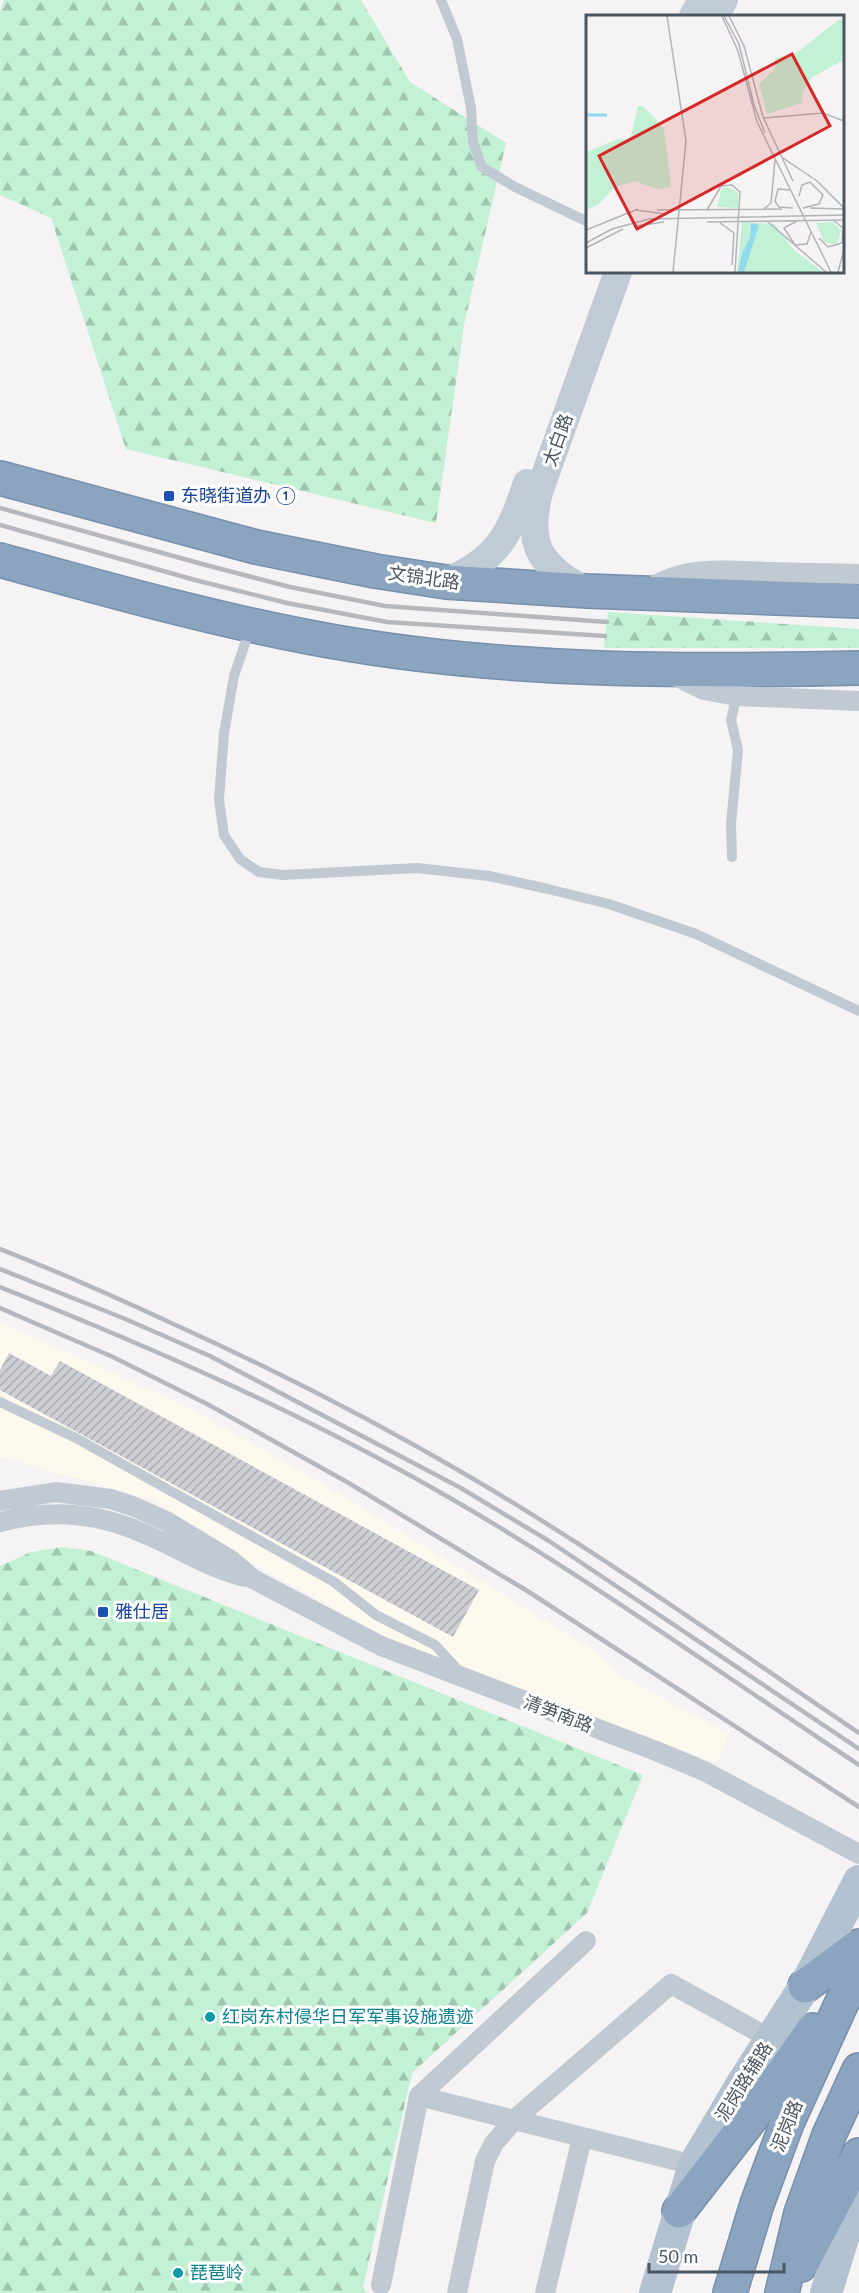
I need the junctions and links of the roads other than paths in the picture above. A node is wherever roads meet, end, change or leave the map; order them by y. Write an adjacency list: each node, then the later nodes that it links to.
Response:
1 (441, 0): 6 (lane)
2 (702, 0): 4 (main road)
3 (724, 0): 5 (main road)
4 (694, 15)
5 (716, 15)
6 (586, 221)
7 (600, 273): 12 (main road, 太白路)
8 (618, 273): 13 (main road, 太白路)
9 (0, 478): 12 (highway, 文锦北路)
10 (0, 560): 16 (highway)
11 (859, 574): 14 (street)
12 (446, 582): 13 (highway, 文锦北路)
13 (587, 591): 14 (highway, 文锦北路)
14 (643, 593): 15 (highway, 文锦北路)
15 (859, 601)
16 (251, 626): 18 (highway); 21 (lane)
17 (859, 668): 18 (highway)
18 (740, 683): 19 (street); 20 (lane)
19 (859, 701)
20 (732, 857)
21 (859, 1011)
22 (0, 1402): 26 (lane)
23 (0, 1501): 25 (street, 清笋南路)
24 (0, 1522): 25 (street, 清笋南路)
25 (253, 1580): 26 (street, 清笋南路)
26 (468, 1680): 27 (street, 清笋南路)
27 (859, 1854)
28 (859, 1881): 32 (main road, 泥岗路辅路)
29 (586, 1941): 35 (street)
30 (859, 1946): 32 (highway)
31 (859, 1965): 41 (highway); 46 (highway, 泥岗路)
32 (805, 1986): 33 (main road, 泥岗路辅路)
33 (771, 2039): 36 (street); 39 (main road, 泥岗路辅路)
34 (859, 2070): 47 (highway)
35 (419, 2096): 36 (street); 42 (street)
36 (515, 2119): 37 (street); 43 (street)
37 (582, 2138): 39 (street); 44 (street)
38 (859, 2155): 47 (highway)
39 (694, 2165): 41 (main road, 泥岗路辅路)
40 (859, 2187): 48 (main road)
41 (679, 2211): 45 (main road, 泥岗路辅路)
42 (381, 2285)
43 (457, 2293)
44 (545, 2293)
45 (655, 2293)
46 (730, 2293)
47 (784, 2293)
48 (826, 2293)

